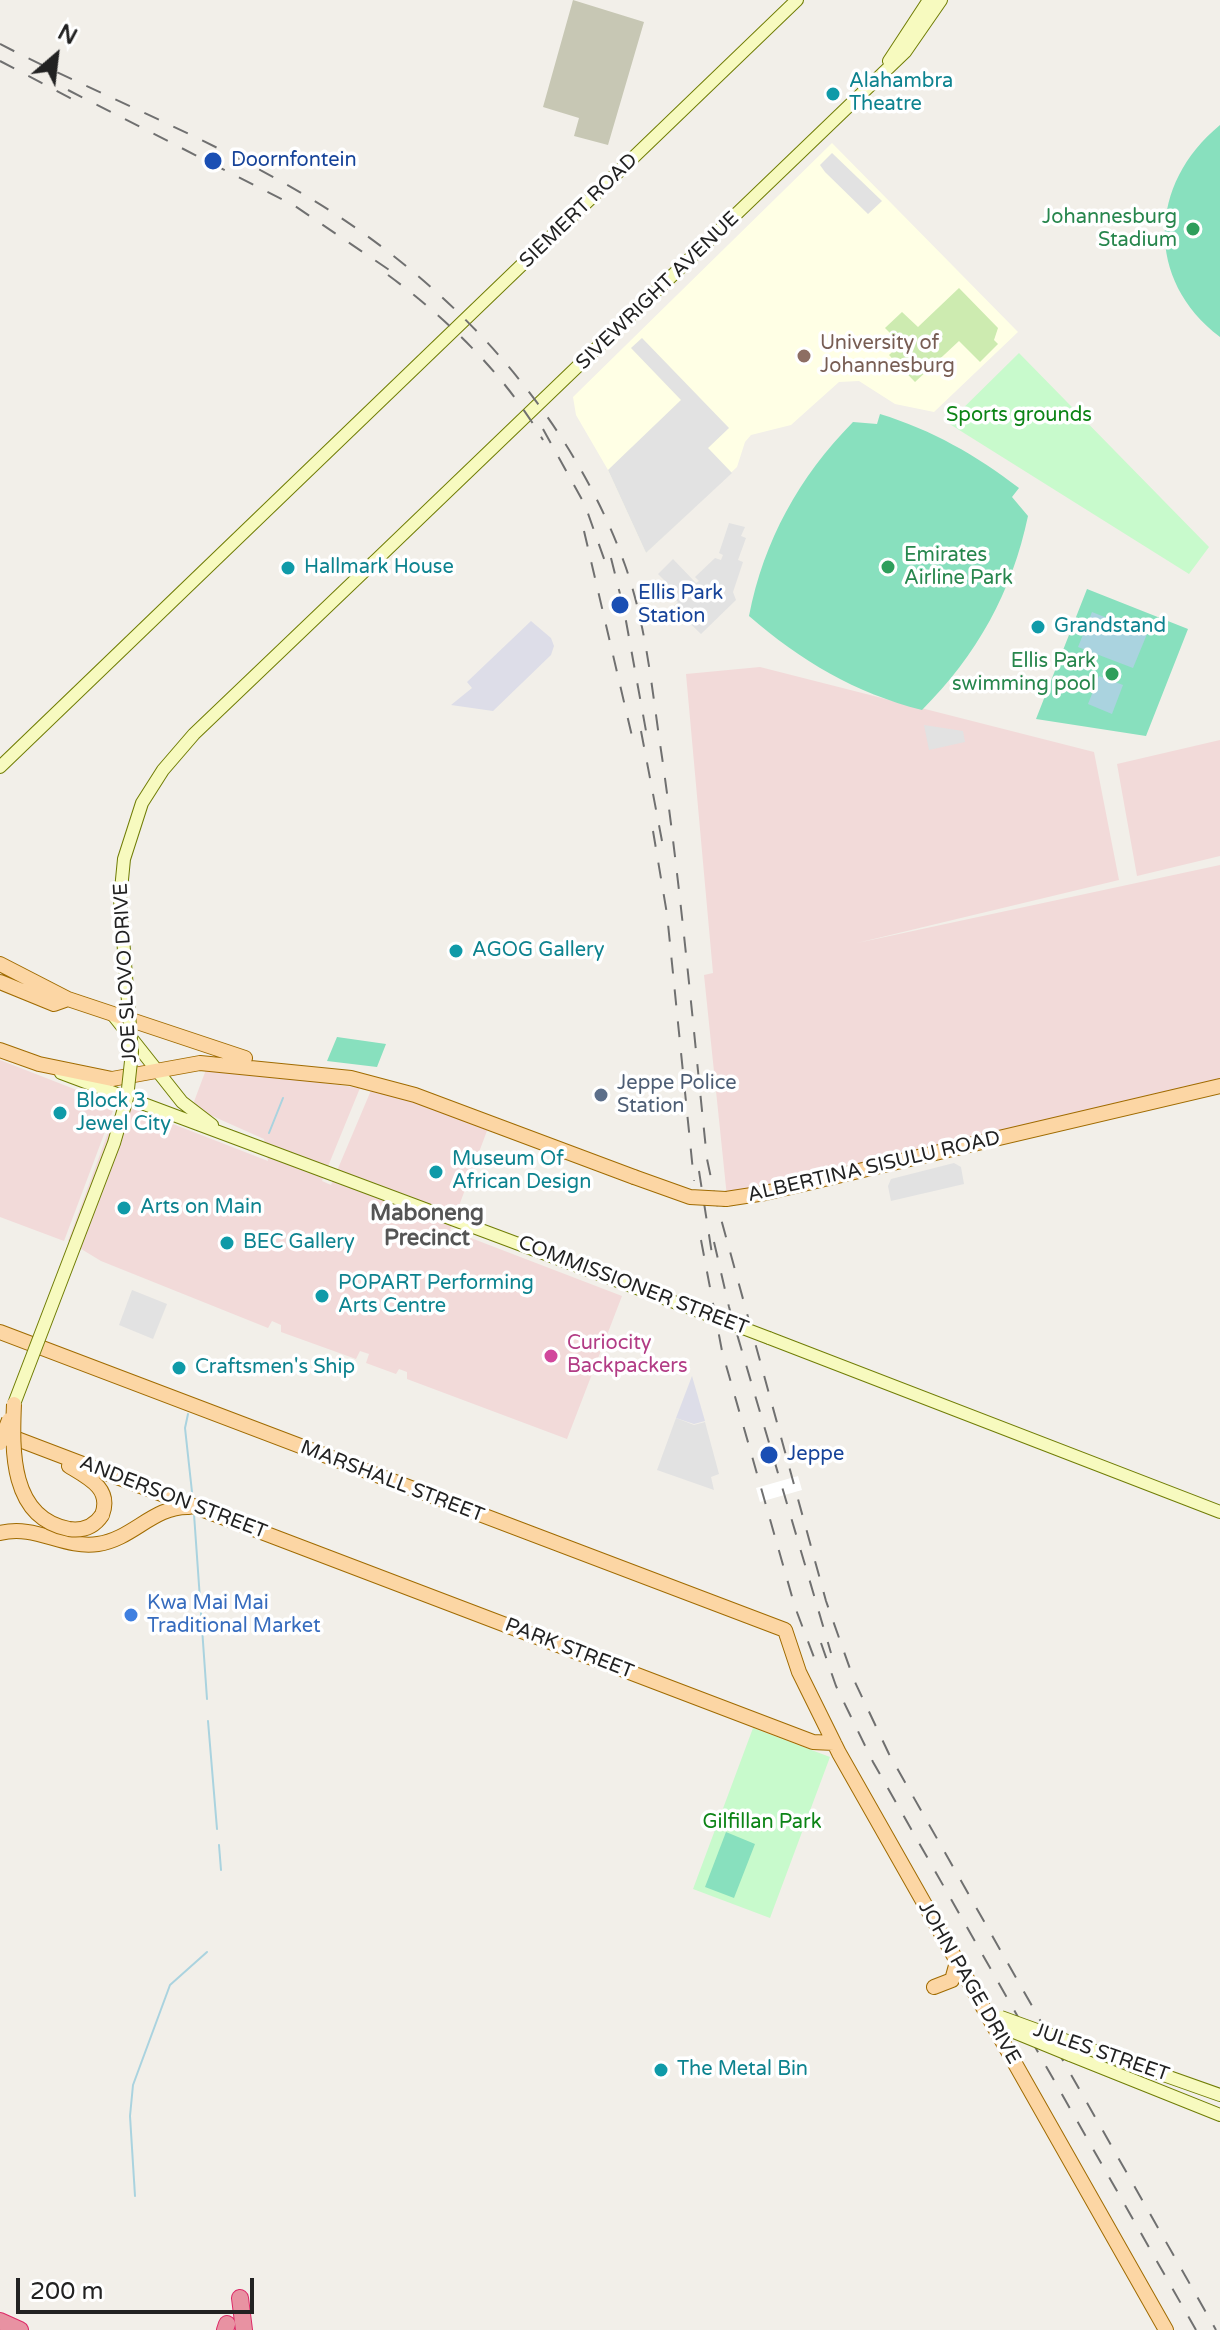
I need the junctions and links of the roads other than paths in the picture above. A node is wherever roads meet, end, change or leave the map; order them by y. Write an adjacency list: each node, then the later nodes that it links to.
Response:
1 (796, 0): 6 (main road, SIEMERT ROAD)
2 (929, 0): 4 (main road)
3 (941, 0): 4 (main road)
4 (882, 75): 5 (main road, SIVEWRIGHT AVENUE)
5 (433, 506): 18 (main road, JOE SLOVO DRIVE, bridge)
6 (0, 767)
7 (0, 964): 9 (main road, ALBERTINA SISULU ROAD)
8 (0, 982): 9 (main road)
9 (68, 999): 10 (main road, ALBERTINA SISULU ROAD)
10 (113, 1015): 13 (main road); 14 (main road, ALBERTINA SISULU ROAD)
11 (0, 1050): 12 (main road, COMMISSIONER STREET)
12 (39, 1064): 13 (main road, ALBERTINA SISULU ROAD); 16 (main road, COMMISSIONER STREET)
13 (158, 1072): 14 (main road, ALBERTINA SISULU ROAD); 16 (main road)
14 (351, 1078): 15 (main road, ALBERTINA SISULU ROAD, bridge)
15 (1220, 1086)
16 (228, 1135): 23 (main road, COMMISSIONER STREET, bridge)
17 (0, 1332): 26 (main road, MARSHALL STREET)
18 (14, 1404): 20 (main road, JOE SLOVO DRIVE, bridge); 21 (main road, bridge)
19 (0, 1433): 21 (main road, ANDERSON STREET)
20 (0, 1443)
21 (46, 1451): 22 (main road, ANDERSON STREET)
22 (198, 1507): 24 (main road); 25 (main road, ANDERSON STREET)
23 (1220, 1512)
24 (0, 1533)
25 (346, 1564): 28 (main road, PARK STREET)
26 (785, 1630): 27 (main road, JOHN PAGE DRIVE)
27 (821, 1719): 28 (main road); 29 (main road, JOHN PAGE DRIVE)
28 (791, 1733): 29 (main road, PARK STREET)
29 (834, 1743): 30 (main road, JOHN PAGE DRIVE)
30 (957, 1962): 31 (main road); 32 (main road, JOHN PAGE DRIVE)
31 (934, 1987)
32 (995, 2019): 33 (main road, JULES STREET, bridge); 42 (main road, JOHN PAGE DRIVE)
33 (1070, 2048): 34 (main road, JULES STREET); 35 (main road, JULES STREET)
34 (1124, 2060): 35 (main road); 36 (main road, JULES STREET)
35 (1117, 2076): 37 (main road, JULES STREET)
36 (1220, 2095)
37 (1220, 2115)
38 (240, 2298): 41 (highway)
39 (0, 2321): 40 (highway)
40 (20, 2330)
41 (244, 2330)
42 (1166, 2330)

